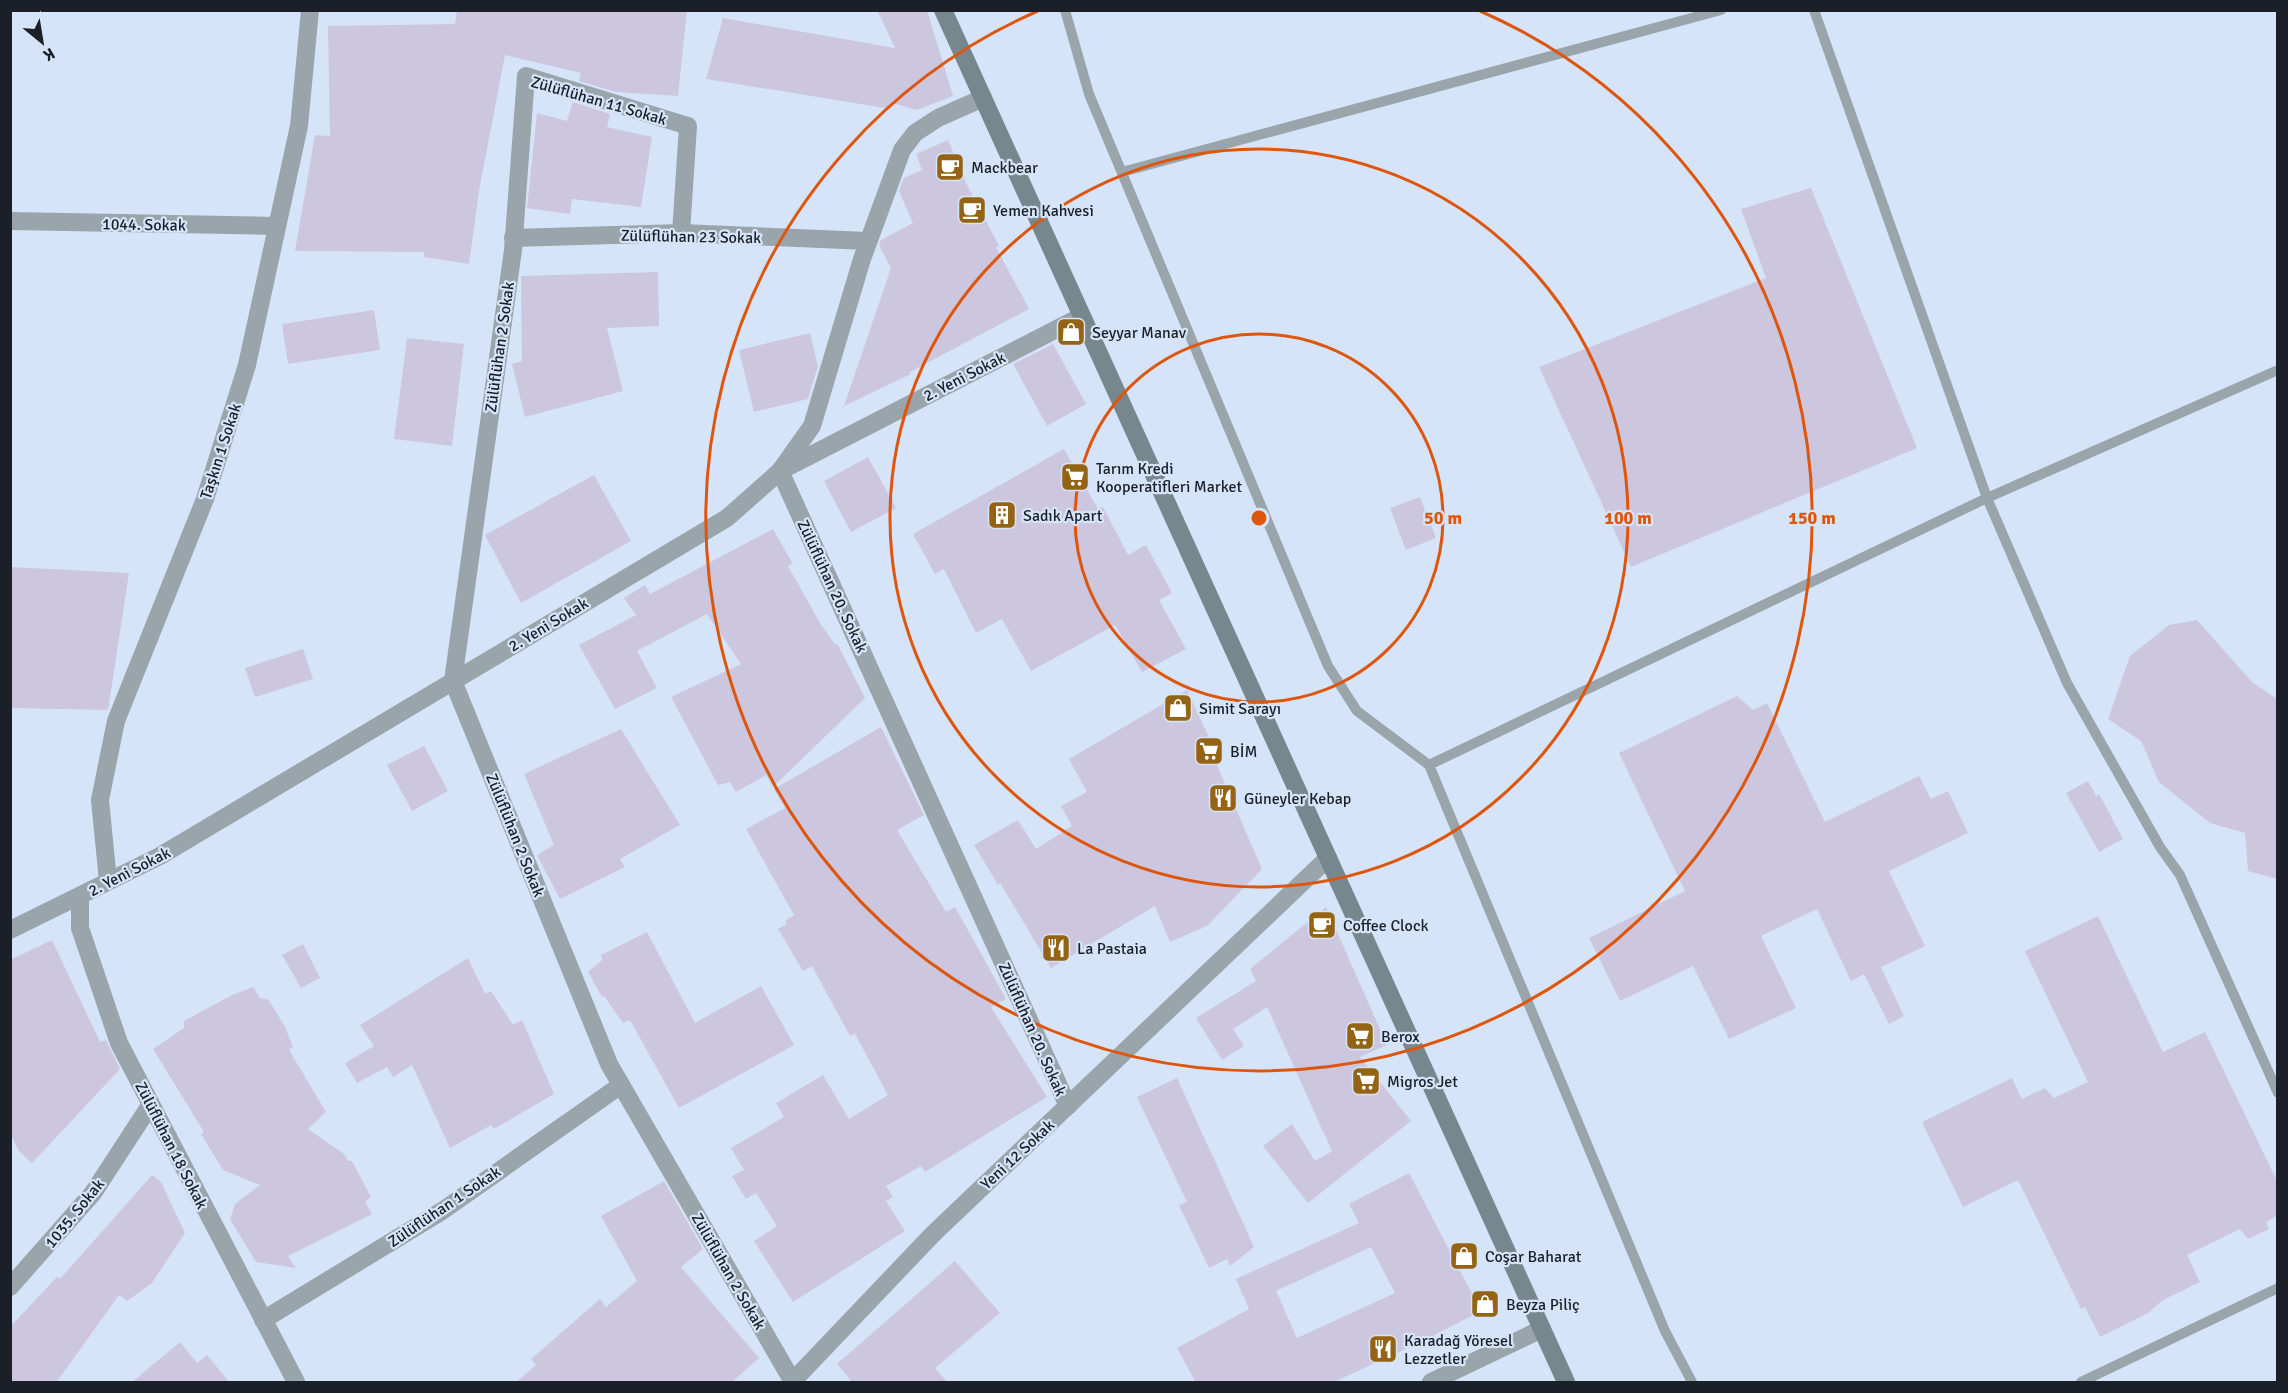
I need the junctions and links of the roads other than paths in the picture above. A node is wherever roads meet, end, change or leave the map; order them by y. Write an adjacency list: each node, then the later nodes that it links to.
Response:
1 (310, 10): 9 (street, Taşkın 1 Sokak)
2 (943, 10): 6 (street)
3 (1065, 10): 7 (lane)
4 (1721, 10): 7 (lane)
5 (1814, 10): 16 (lane)
6 (983, 98): 12 (street); 13 (street)
7 (1122, 172): 18 (lane)
8 (10, 221): 9 (street, 1044. Sokak)
9 (277, 226): 20 (street, Taşkın 1 Sokak)
10 (681, 233): 11 (street, Zülüflühan 23 Sokak); 11 (street, Zülüflühan 11 Sokak); 12 (street, Zülüflühan 23 Sokak)
11 (513, 238): 17 (street, Zülüflühan 2 Sokak)
12 (868, 241): 15 (street)
13 (1082, 316): 15 (street, 2. Yeni Sokak); 19 (street)
14 (2277, 370): 16 (lane)
15 (780, 471): 17 (street, 2. Yeni Sokak); 26 (street, Zülüflühan 20. Sokak)
16 (1987, 498): 18 (lane); 24 (lane)
17 (453, 681): 20 (street, 2. Yeni Sokak); 23 (street, Zülüflühan 2 Sokak)
18 (1429, 765): 35 (lane)
19 (1328, 858): 26 (street, Yeni 12 Sokak); 30 (street)
20 (108, 881): 21 (street, 2. Yeni Sokak)
21 (80, 896): 22 (street, 2. Yeni Sokak); 25 (street, Zülüflühan 18 Sokak)
22 (10, 930)
23 (621, 1085): 29 (street, Zülüflühan 1 Sokak); 31 (street, Zülüflühan 2 Sokak)
24 (2277, 1094)
25 (151, 1104): 27 (street, 1035. Sokak); 29 (street, Zülüflühan 18 Sokak)
26 (1068, 1106): 31 (street, Yeni 12 Sokak)
27 (10, 1287)
28 (2277, 1288): 36 (lane)
29 (263, 1320): 32 (street, Zülüflühan 18 Sokak)
30 (1542, 1329): 33 (street); 34 (street)
31 (793, 1382)
32 (296, 1383)
33 (1431, 1383)
34 (1566, 1383)
35 (1692, 1383)
36 (2081, 1383)

